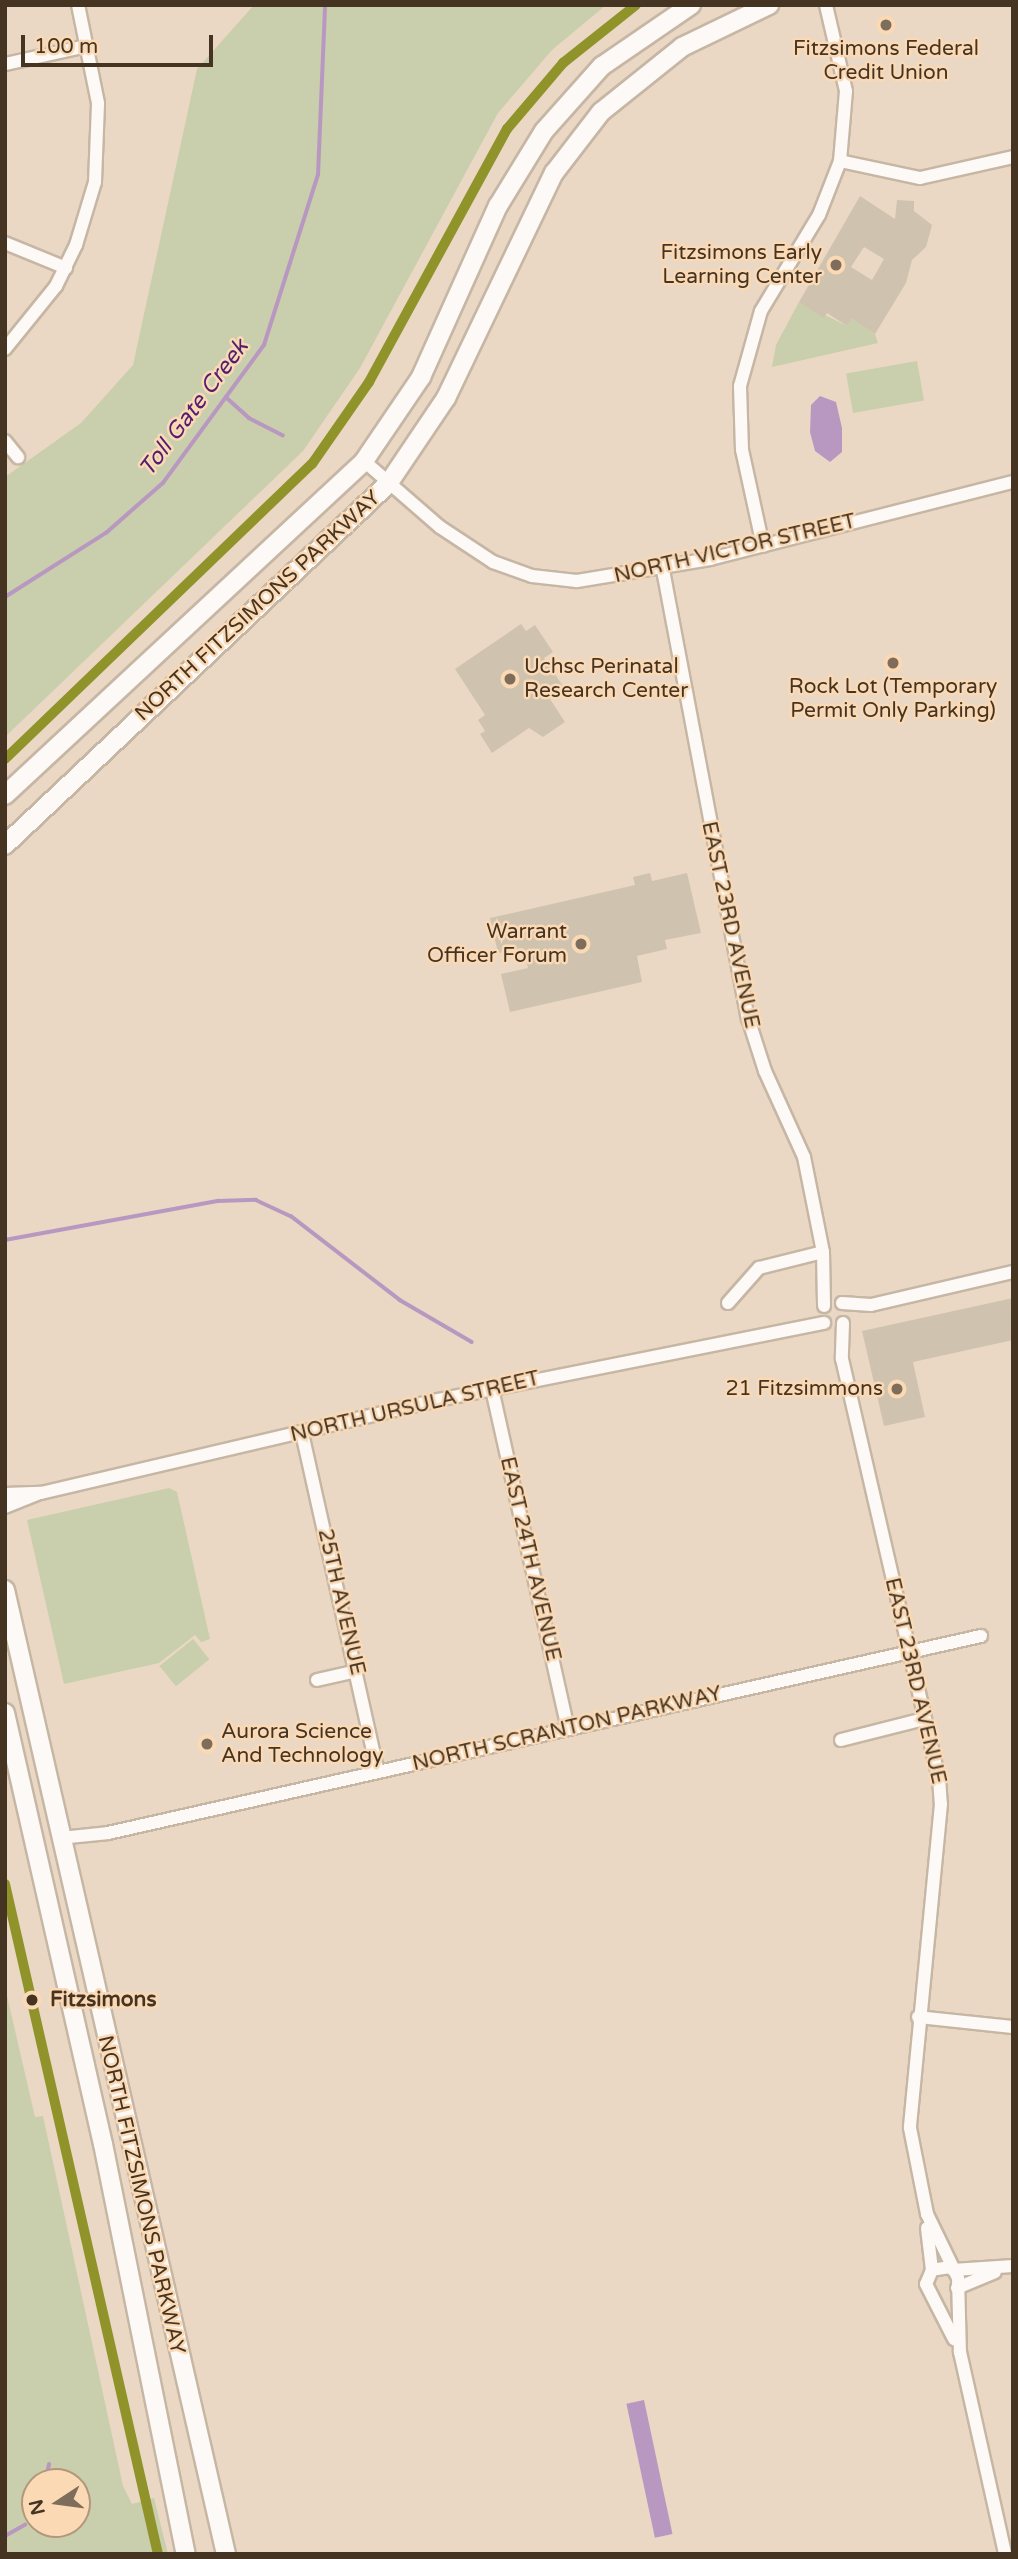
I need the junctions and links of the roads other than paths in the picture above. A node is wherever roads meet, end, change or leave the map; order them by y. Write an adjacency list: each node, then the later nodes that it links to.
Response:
1 (78, 5): 5 (street)
2 (691, 5): 14 (main road, NORTH FITZSIMONS PARKWAY)
3 (769, 5): 16 (main road, NORTH FITZSIMONS PARKWAY)
4 (825, 5): 8 (street)
5 (87, 46): 6 (street); 10 (street)
6 (5, 64)
7 (1013, 157): 8 (street)
8 (840, 161): 17 (street)
9 (5, 243): 10 (street)
10 (66, 268): 11 (street)
11 (5, 349)
12 (5, 441): 13 (street)
13 (18, 457)
14 (364, 461): 16 (street, NORTH VICTOR STREET); 19 (main road, NORTH FITZSIMONS PARKWAY)
15 (1013, 482): 17 (street, NORTH VICTOR STREET)
16 (388, 484): 18 (street, NORTH VICTOR STREET); 20 (main road, NORTH FITZSIMONS PARKWAY)
17 (763, 546): 18 (street, NORTH VICTOR STREET)
18 (663, 570): 21 (street, EAST 23RD AVENUE)
19 (5, 795)
20 (5, 845)
21 (823, 1252): 22 (street, EAST 23RD AVENUE); 24 (street)
22 (825, 1272): 25 (street, EAST 23RD AVENUE); 27 (street, EAST 23RD AVENUE)
23 (1013, 1272): 26 (street)
24 (728, 1303)
25 (841, 1303): 26 (street); 27 (street, NORTH URSULA STREET); 28 (street, EAST 23RD AVENUE)
26 (871, 1305): 28 (street)
27 (823, 1307): 29 (street, EAST 23RD AVENUE); 30 (street, NORTH URSULA STREET)
28 (844, 1321): 29 (street, NORTH URSULA STREET); 31 (street, EAST 23RD AVENUE)
29 (825, 1324): 30 (street, NORTH URSULA STREET); 31 (street, EAST 23RD AVENUE)
30 (793, 1325): 32 (street, NORTH URSULA STREET)
31 (842, 1359): 39 (street, EAST 23RD AVENUE)
32 (492, 1389): 33 (street, NORTH URSULA STREET); 44 (street, EAST 24TH AVENUE)
33 (302, 1433): 34 (street, NORTH URSULA STREET); 40 (street, 25TH AVENUE)
34 (38, 1493): 35 (street, NORTH URSULA STREET); 36 (street, NORTH URSULA STREET)
35 (5, 1494)
36 (5, 1507)
37 (5, 1590): 47 (main road, NORTH FITZSIMONS PARKWAY)
38 (981, 1636): 39 (street, NORTH SCRANTON PARKWAY)
39 (909, 1652): 43 (street, EAST 23RD AVENUE); 44 (street, NORTH SCRANTON PARKWAY)
40 (357, 1671): 41 (street); 46 (street, 25TH AVENUE)
41 (317, 1680)
42 (5, 1713): 57 (main road, NORTH FITZSIMONS PARKWAY)
43 (925, 1719): 45 (street); 48 (street, EAST 23RD AVENUE)
44 (568, 1729): 46 (street, NORTH SCRANTON PARKWAY)
45 (841, 1740)
46 (378, 1772): 47 (street, NORTH SCRANTON PARKWAY)
47 (60, 1838): 58 (main road, NORTH FITZSIMONS PARKWAY)
48 (918, 2017): 49 (street); 50 (street, EAST 23RD AVENUE)
49 (1013, 2027)
50 (927, 2214): 52 (street, EAST 23RD AVENUE); 53 (street, EAST 23RD AVENUE)
51 (1013, 2266): 52 (street); 54 (street)
52 (952, 2269): 53 (street); 54 (street, EAST 23RD AVENUE)
53 (932, 2270): 55 (street, EAST 23RD AVENUE)
54 (956, 2290): 55 (street); 56 (street)
55 (935, 2296): 56 (street)
56 (960, 2352): 59 (street)
57 (186, 2554)
58 (226, 2554)
59 (1004, 2554)

